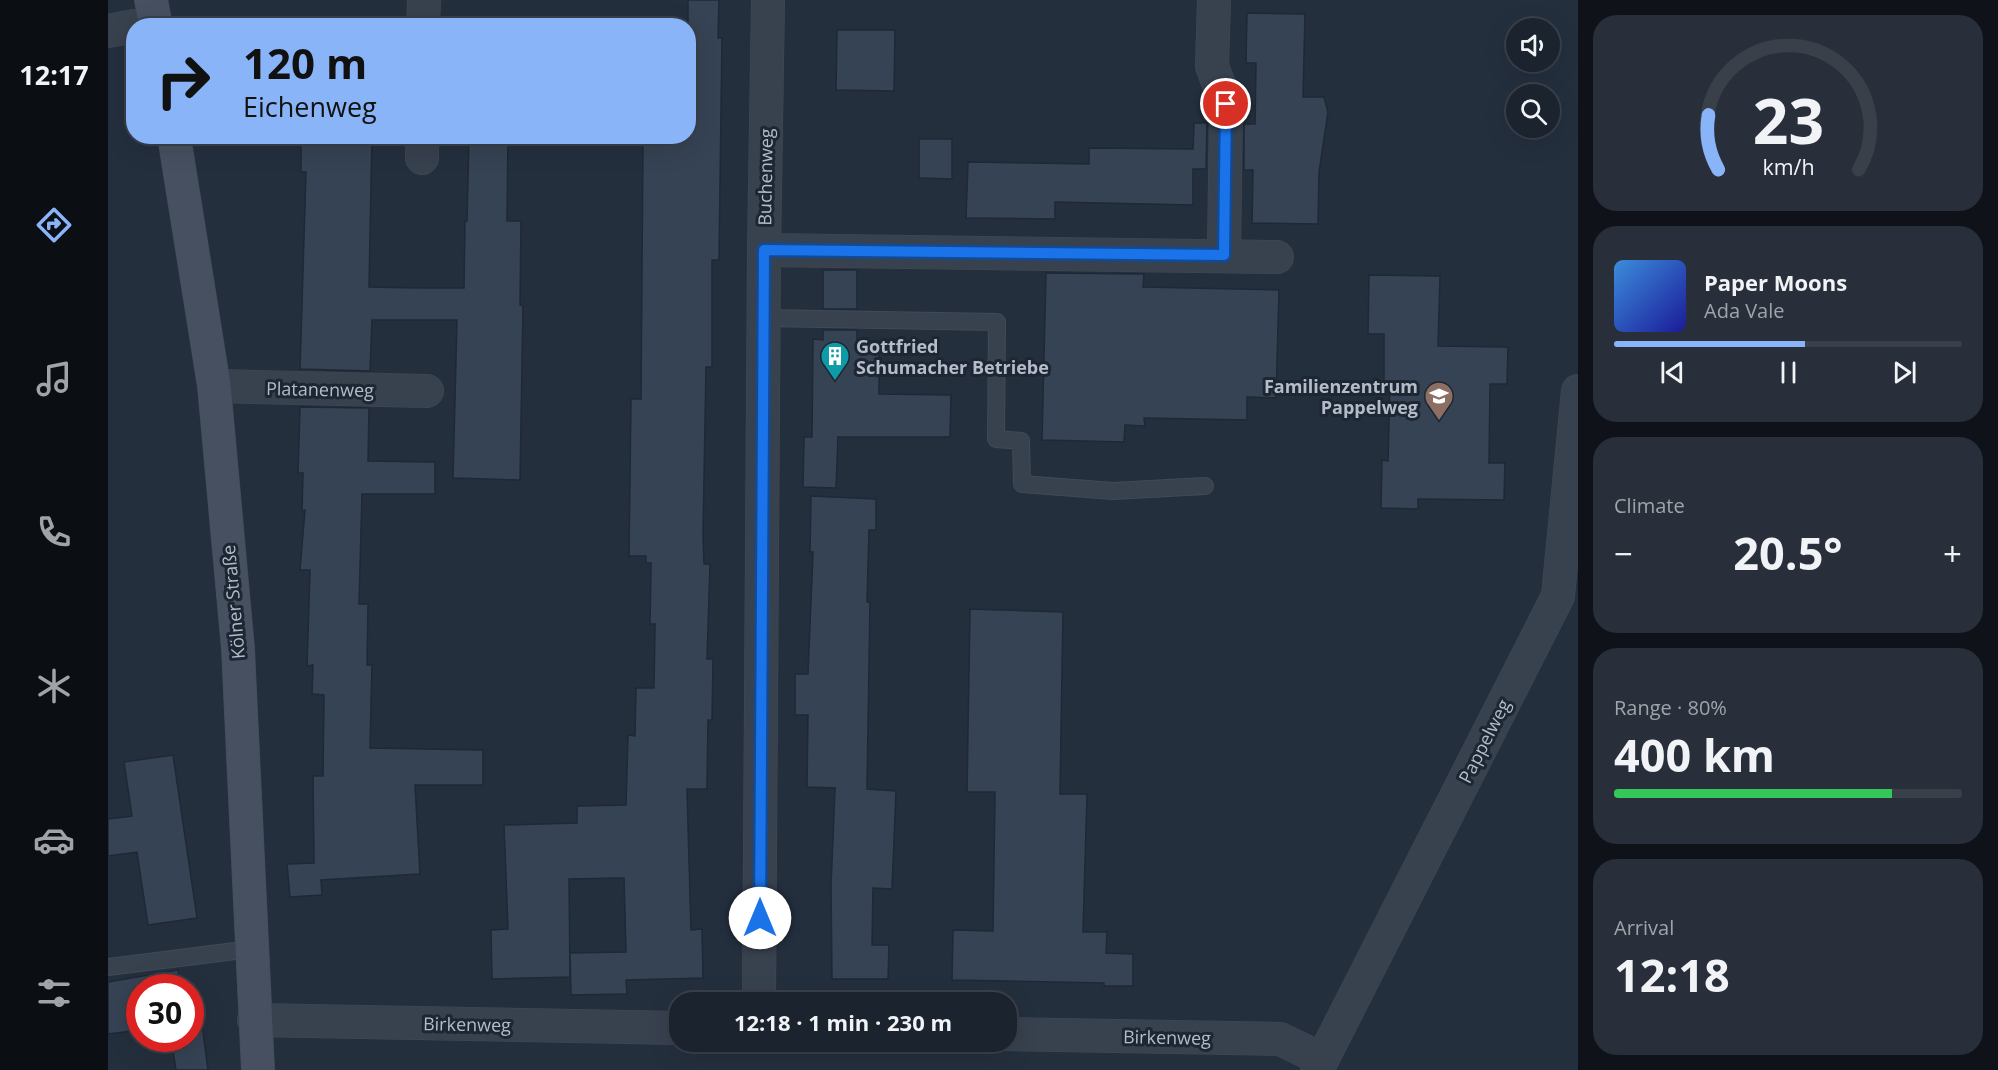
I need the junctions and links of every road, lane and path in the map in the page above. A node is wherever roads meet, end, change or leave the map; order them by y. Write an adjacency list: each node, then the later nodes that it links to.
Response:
1 (424, 0): 4 (street)
2 (768, 0): 8 (street, Buchenweg)
3 (1214, 0): 9 (street)
4 (423, 18)
5 (126, 26): 6 (street)
6 (108, 31)
7 (175, 144): 12 (street, Kölner Straße)
8 (764, 250): 9 (street); 11 (street, Buchenweg)
9 (1224, 255): 10 (street)
10 (1277, 257)
11 (763, 318): 15 (lane); 18 (street, Buchenweg)
12 (214, 386): 13 (street, Platanenweg); 16 (street, Kölner Straße)
13 (427, 391)
14 (1578, 391): 22 (street, Pappelweg)
15 (1205, 486)
16 (251, 949): 17 (lane); 19 (street, Kölner Straße)
17 (108, 967)
18 (759, 992)
19 (254, 1020): 20 (street, Birkenweg); 23 (street, Kölner Straße)
20 (669, 1028)
21 (1017, 1034): 22 (street, Birkenweg)
22 (1320, 1064)
23 (258, 1070)

